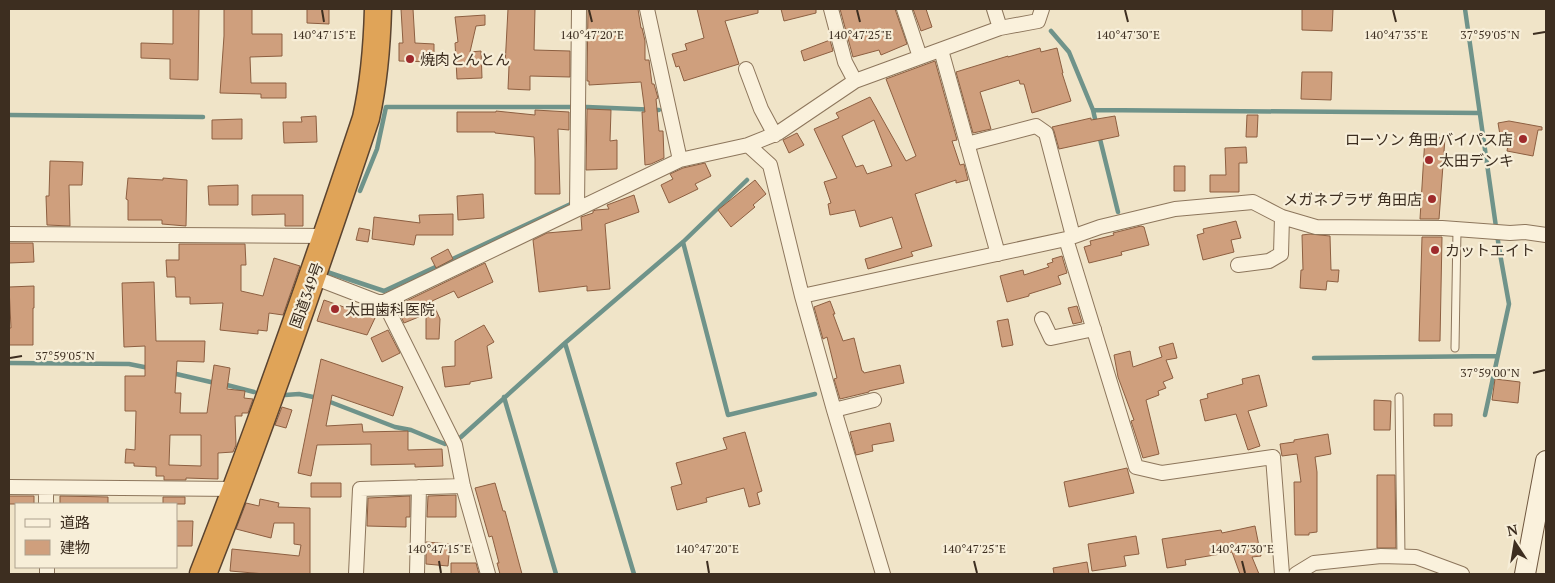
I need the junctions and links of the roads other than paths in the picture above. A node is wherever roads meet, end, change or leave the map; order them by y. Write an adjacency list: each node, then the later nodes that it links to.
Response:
1 (378, 9): 22 (highway, 国道349号)
2 (579, 9): 17 (street)
3 (647, 9): 16 (street)
4 (831, 9): 12 (street)
5 (904, 9): 10 (street)
6 (994, 9): 8 (street)
7 (1042, 9): 8 (street)
8 (1000, 28): 9 (street)
9 (940, 50): 10 (street); 14 (street)
10 (920, 57): 12 (street)
11 (746, 69): 13 (street)
12 (855, 81): 13 (street)
13 (775, 135): 15 (street)
14 (967, 144): 23 (street); 24 (street)
15 (748, 145): 16 (street); 27 (street)
16 (680, 160): 17 (street)
17 (577, 208): 28 (street)
18 (1282, 217): 19 (street); 23 (street); 25 (street)
19 (1457, 230): 21 (street); 31 (lane)
20 (9, 234): 22 (street)
21 (1546, 234)
22 (327, 236): 26 (highway, 国道349号)
23 (1070, 238): 24 (street); 30 (street)
24 (998, 254): 27 (street)
25 (1238, 264)
26 (313, 277): 28 (street); 40 (highway, 国道349号)
27 (802, 296): 34 (street)
28 (384, 302): 36 (street)
29 (1042, 319): 30 (street)
30 (1094, 330): 48 (street)
31 (1455, 348)
32 (1399, 397): 42 (lane)
33 (874, 400): 34 (street)
34 (834, 410): 47 (street)
35 (1546, 461): 51 (street)
36 (463, 486): 38 (street); 46 (street)
37 (9, 487): 39 (street)
38 (419, 487): 44 (street); 45 (street)
39 (46, 488): 40 (street); 41 (street)
40 (236, 488): 43 (highway, 国道349号)
41 (46, 503)
42 (1402, 557): 49 (street); 50 (street)
43 (203, 574)
44 (356, 574)
45 (417, 574)
46 (488, 574)
47 (883, 574)
48 (1282, 574)
49 (1296, 574)
50 (1462, 574)
51 (1525, 574)

